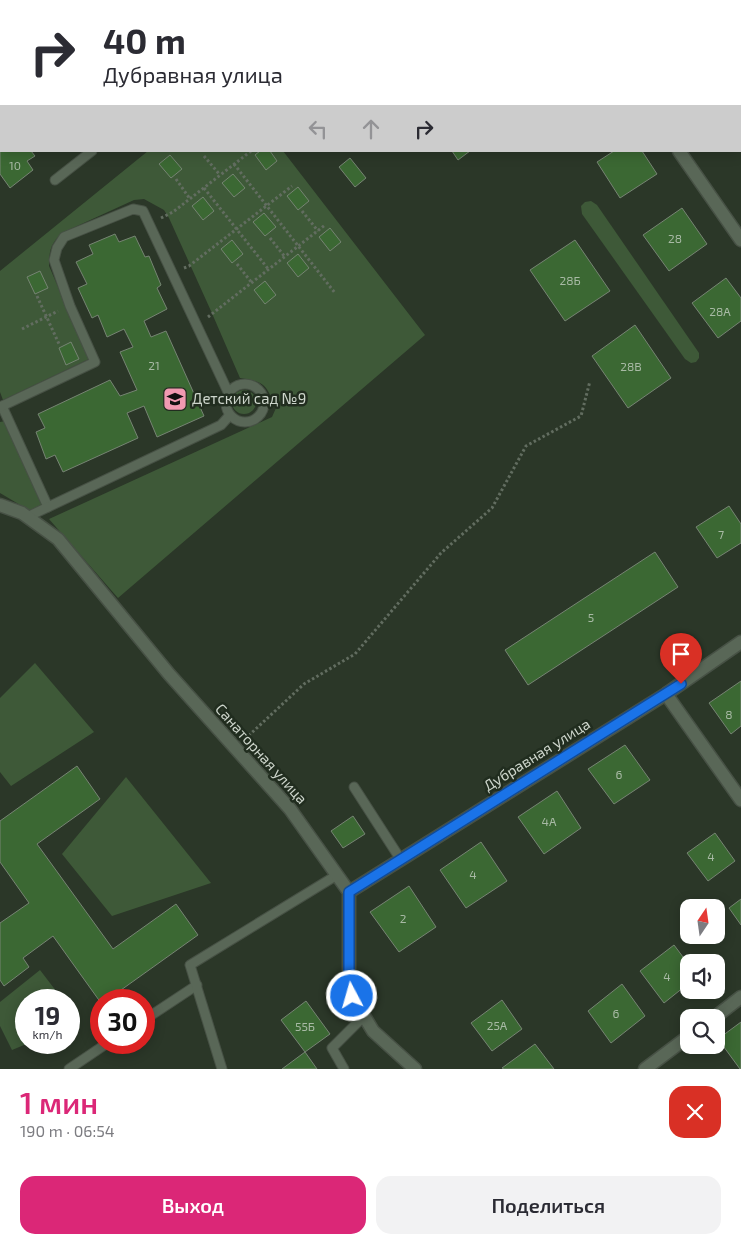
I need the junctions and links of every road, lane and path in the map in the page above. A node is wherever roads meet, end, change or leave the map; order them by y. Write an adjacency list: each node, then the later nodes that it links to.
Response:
1 (91, 152): 8 (lane)
2 (250, 152): 5 (path)
3 (680, 152): 19 (street)
4 (204, 156): 6 (path)
5 (234, 164): 6 (path); 12 (path)
6 (220, 176): 10 (path)
7 (176, 179): 11 (path)
8 (55, 180)
9 (292, 186): 12 (path)
10 (204, 188): 11 (path); 16 (path)
11 (190, 199): 14 (path)
12 (267, 206): 16 (path); 20 (path)
13 (302, 212): 17 (path)
14 (150, 224): 24 (lane); 28 (lane)
15 (325, 225): 17 (path)
16 (236, 230): 23 (path); 24 (path)
17 (318, 231): 20 (path)
18 (270, 238): 21 (path)
19 (741, 240)
20 (298, 246): 21 (path); 26 (path)
21 (285, 257): 23 (path)
22 (237, 264): 25 (path)
23 (269, 270): 25 (path)
24 (172, 273): 30 (lane)
25 (252, 283): 30 (path)
26 (335, 292)
27 (37, 296): 29 (path)
28 (70, 306): 29 (path); 35 (lane)
29 (47, 317): 31 (path); 32 (path)
30 (195, 322): 34 (lane)
31 (22, 329)
32 (59, 344)
33 (590, 381): 42 (path)
34 (228, 392): 36 (lane); 36 (lane)
35 (1, 407): 38 (lane)
36 (230, 415): 38 (lane)
37 (0, 505): 39 (street, Санаторная улица)
38 (48, 507): 39 (lane)
39 (27, 517): 42 (street, Санаторная улица)
40 (741, 642): 41 (street, Дубравная улица)
41 (666, 694): 44 (street); 45 (street, Дубравная улица)
42 (235, 748): 46 (street, Санаторная улица)
43 (354, 787): 45 (lane)
44 (741, 800)
45 (401, 860): 47 (street, Дубравная улица)
46 (337, 875): 47 (street, Санаторная улица); 48 (lane)
47 (349, 892): 52 (street)
48 (197, 985): 51 (lane); 56 (lane)
49 (741, 997): 50 (street)
50 (725, 1009)
51 (155, 1013)
52 (364, 1016): 57 (lane); 58 (street)
53 (680, 1043): 59 (street)
54 (91, 1054): 55 (lane)
55 (68, 1069)
56 (222, 1069)
57 (344, 1069)
58 (415, 1069)
59 (645, 1069)

